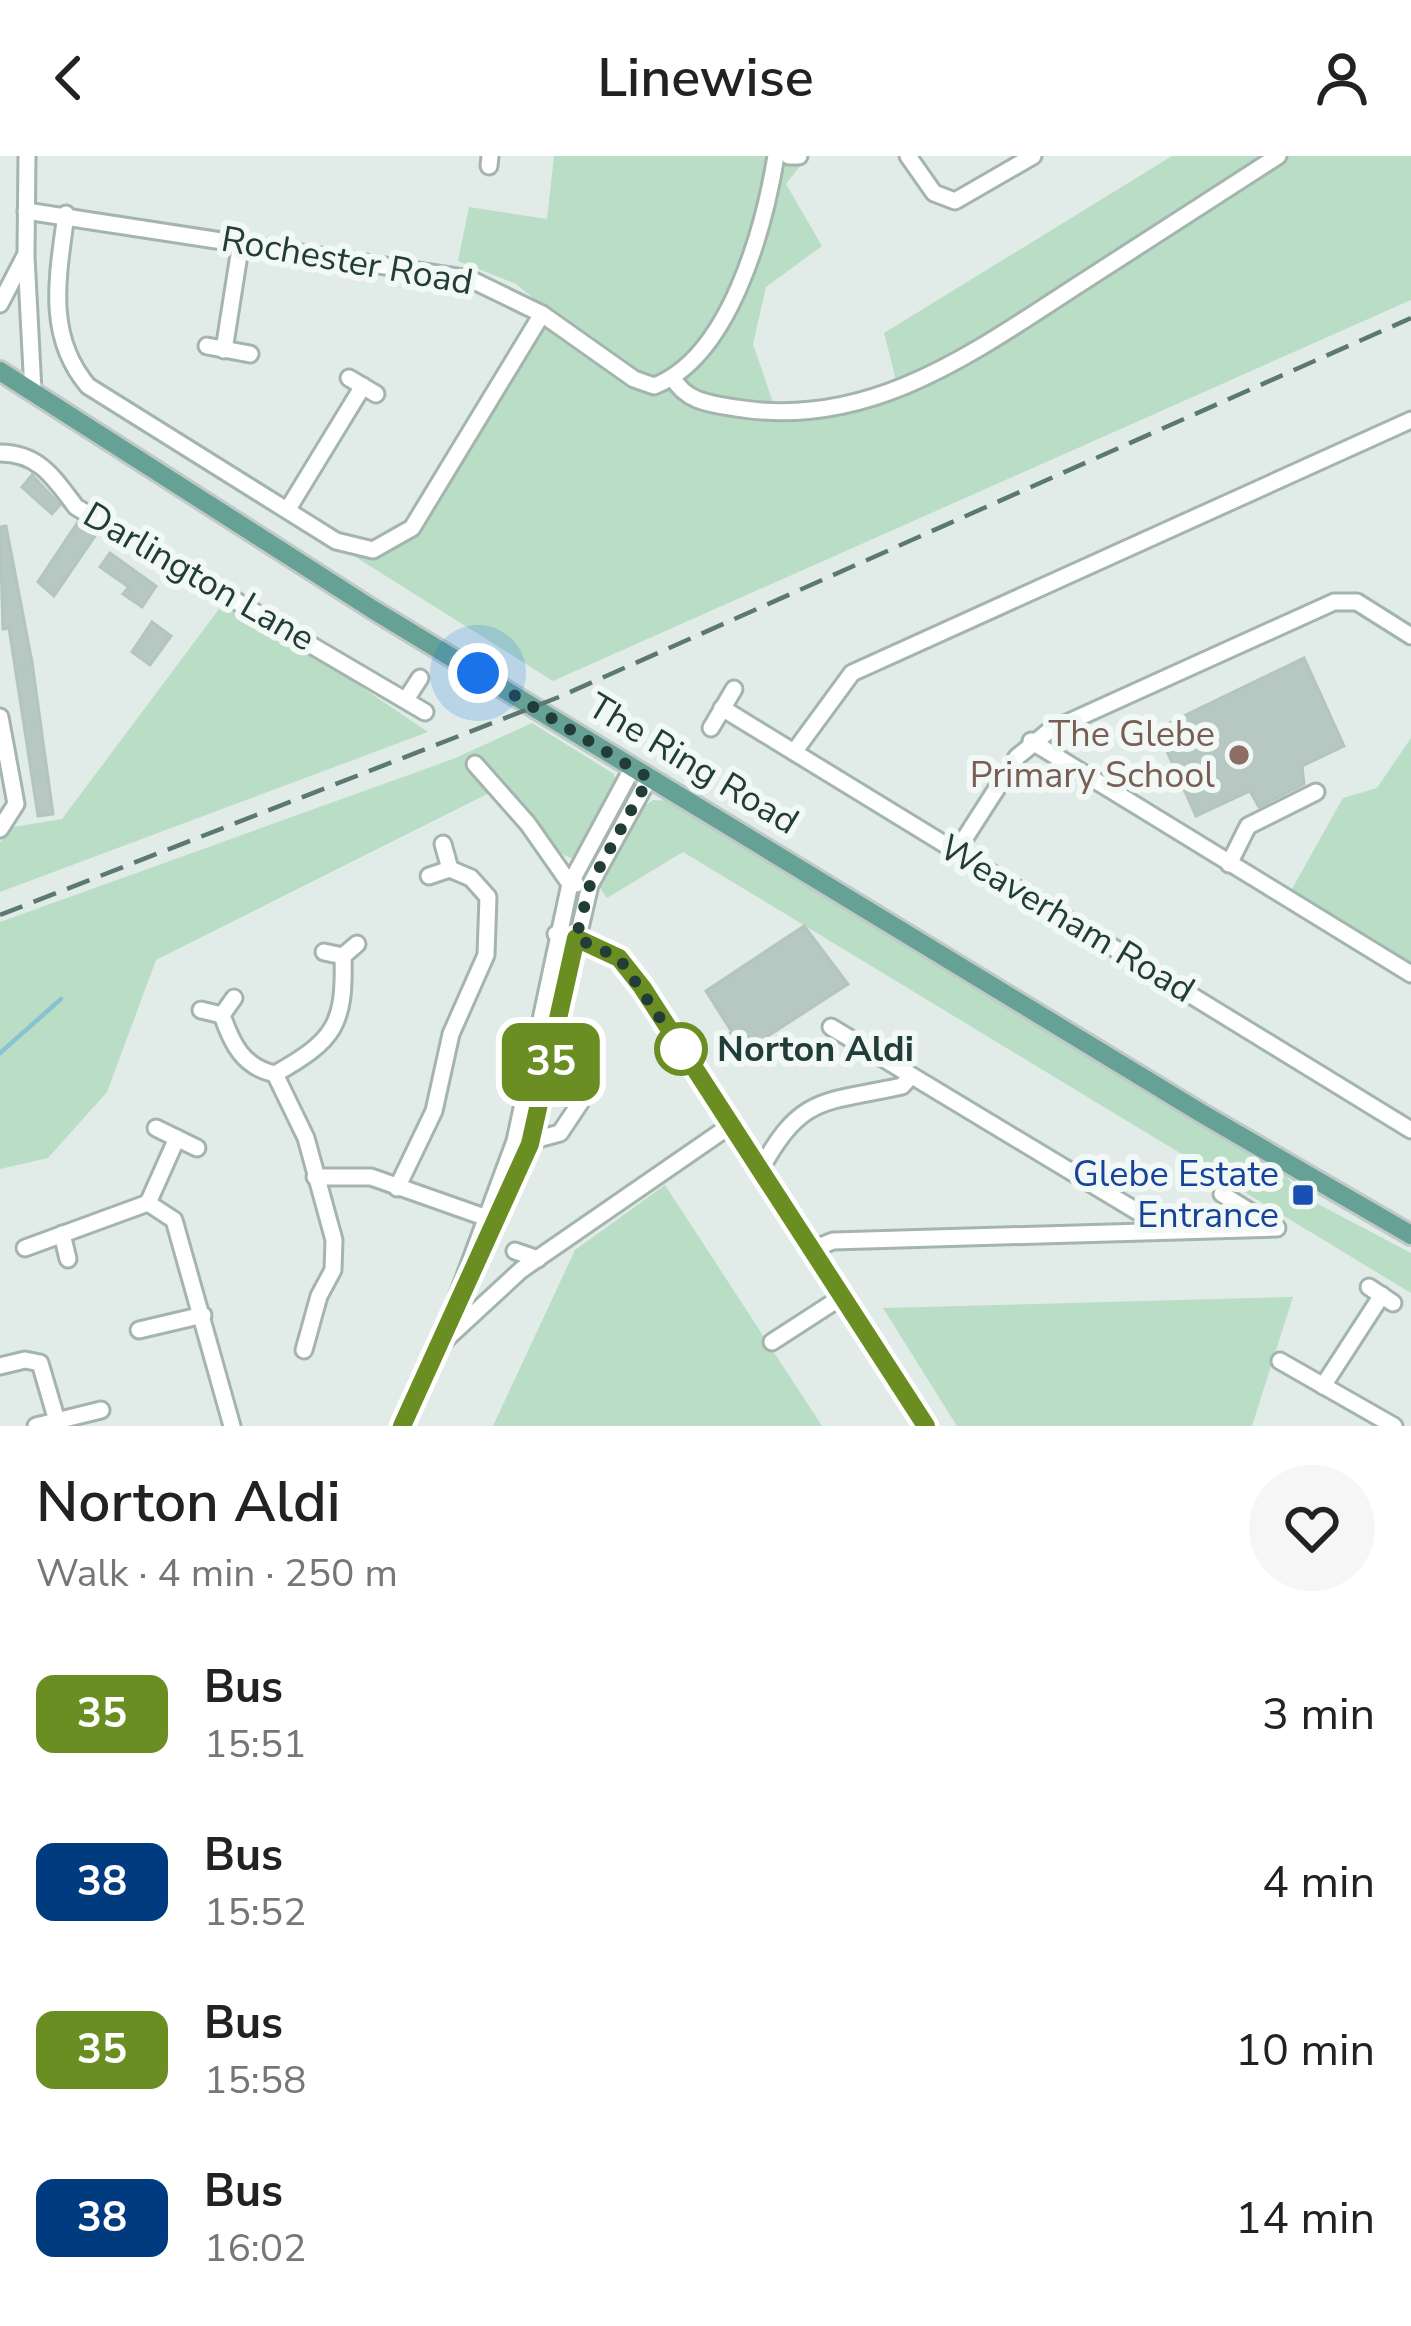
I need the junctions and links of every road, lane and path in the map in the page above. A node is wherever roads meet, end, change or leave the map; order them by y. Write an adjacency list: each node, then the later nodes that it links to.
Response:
1 (27, 156): 8 (street)
2 (776, 156): 16 (street)
3 (790, 156): 4 (street)
4 (799, 156)
5 (908, 156): 6 (street)
6 (1034, 156)
7 (1278, 156): 16 (street, Rochester Road)
8 (26, 211): 9 (street, Rochester Road); 11 (street)
9 (66, 214): 10 (street, Rochester Road); 21 (street)
10 (241, 242): 13 (street, Rochester Road); 14 (street)
11 (26, 254): 12 (street); 18 (street)
12 (0, 304)
13 (542, 314): 16 (street, Rochester Road); 21 (street)
14 (250, 354)
15 (0, 371): 18 (main road, The Ring Road)
16 (674, 378)
17 (362, 386): 21 (street)
18 (33, 391): 33 (main road, The Ring Road)
19 (1411, 420): 31 (street)
20 (0, 452): 25 (street, Darlington Lane)
21 (288, 509)
22 (1411, 636): 30 (street)
23 (420, 678): 25 (street)
24 (734, 688): 26 (street)
25 (407, 698): 27 (street, Darlington Lane)
26 (722, 708): 29 (street); 31 (street, Weaverham Road)
27 (424, 712)
28 (0, 717): 35 (street)
29 (711, 728)
30 (1031, 741): 37 (street); 38 (street)
31 (794, 752): 37 (street, Weaverham Road)
32 (475, 764): 41 (street)
33 (641, 772): 41 (street); 42 (street); 70 (main road, The Ring Road)
34 (1316, 793): 38 (street)
35 (0, 830)
36 (442, 844): 39 (street)
37 (956, 852): 58 (street, Weaverham Road)
38 (1229, 864): 48 (street)
39 (450, 869): 40 (street); 64 (street)
40 (429, 876)
41 (570, 884): 42 (street); 43 (street)
42 (590, 885): 44 (street)
43 (556, 934): 44 (street); 53 (street)
44 (576, 938): 53 (street); 56 (street)
45 (357, 944): 47 (street)
46 (324, 952): 47 (street)
47 (343, 956): 54 (street)
48 (1411, 974)
49 (234, 998): 51 (street)
50 (201, 1010): 51 (street)
51 (222, 1015): 54 (street)
52 (831, 1027): 55 (street)
53 (544, 1058): 60 (street); 60 (street)
54 (275, 1074): 63 (street)
55 (911, 1076): 62 (street); 68 (street)
56 (731, 1125): 62 (street); 75 (street)
57 (156, 1128): 59 (street)
58 (1411, 1130)
59 (177, 1138): 61 (street); 66 (street)
60 (522, 1142): 67 (street)
61 (197, 1148)
62 (761, 1168): 72 (street)
63 (315, 1177): 64 (street); 80 (street)
64 (397, 1188): 67 (street)
65 (1222, 1194): 68 (street)
66 (148, 1203): 69 (street); 78 (street)
67 (491, 1220): 83 (street)
68 (1168, 1231): 72 (street)
69 (62, 1234): 71 (street); 74 (street)
70 (1411, 1235)
71 (25, 1248)
72 (813, 1250): 77 (street)
73 (515, 1251): 75 (street)
74 (68, 1259)
75 (538, 1259): 83 (street)
76 (1381, 1295): 87 (street)
77 (843, 1296): 82 (street); 94 (street)
78 (202, 1315): 81 (street); 92 (street)
79 (291, 1322): 80 (street)
80 (313, 1324): 84 (street)
81 (139, 1330)
82 (772, 1342)
83 (439, 1346): 93 (street)
84 (304, 1350)
85 (1280, 1361): 87 (street)
86 (0, 1366): 90 (street)
87 (1323, 1386): 88 (street)
88 (1360, 1407): 95 (street); 96 (street)
89 (101, 1410): 90 (street)
90 (57, 1420): 91 (street)
91 (36, 1426)
92 (232, 1426)
93 (402, 1426)
94 (926, 1426)
95 (1347, 1426)
96 (1394, 1426)

